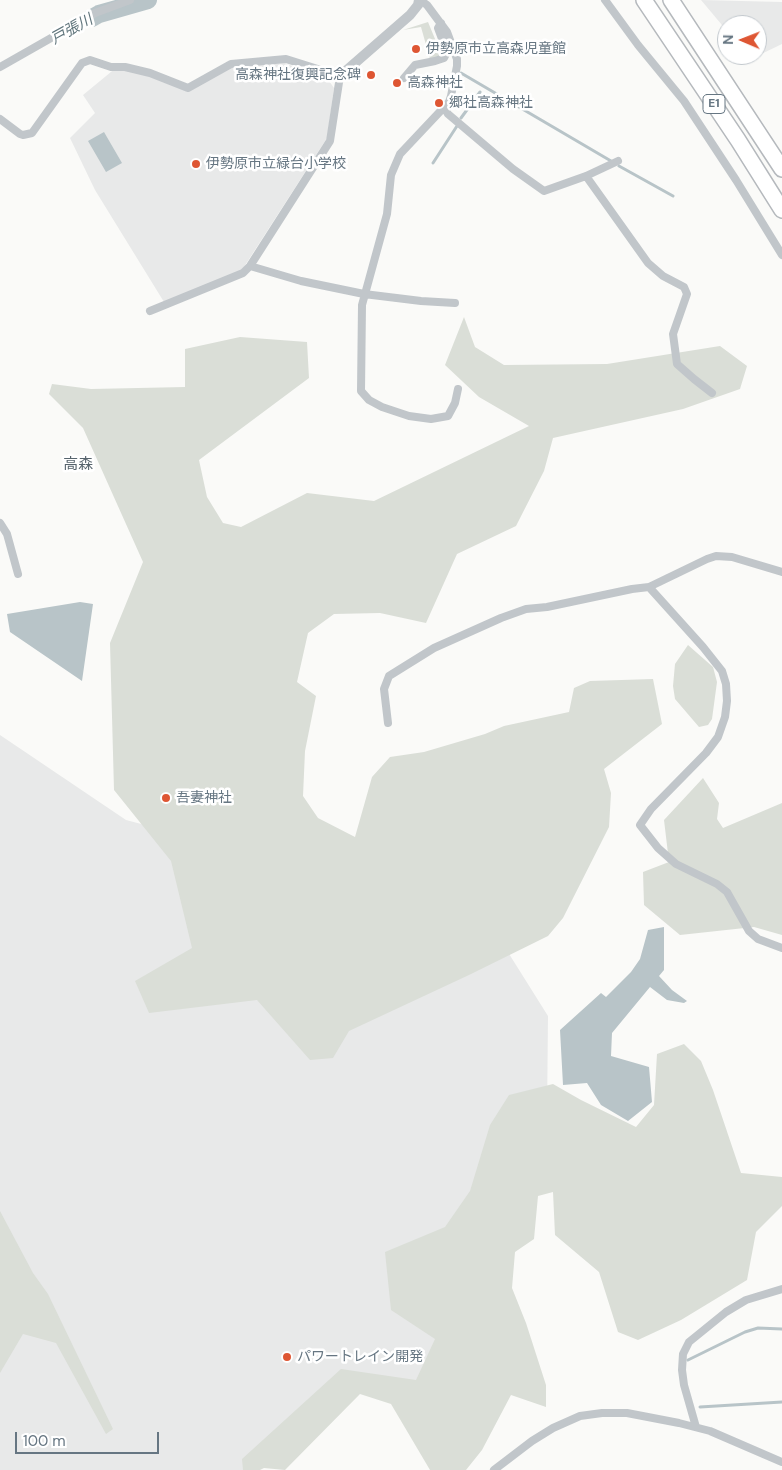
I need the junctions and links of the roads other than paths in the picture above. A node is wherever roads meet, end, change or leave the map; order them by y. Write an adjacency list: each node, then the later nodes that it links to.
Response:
1 (130, 0): 7 (street)
2 (419, 0): 6 (street); 8 (street)
3 (605, 0): 16 (street)
4 (644, 0): 15 (highway, E1)
5 (671, 0): 13 (highway, E1)
6 (441, 23): 9 (street); 10 (street)
7 (0, 68)
8 (340, 76): 11 (street); 17 (street)
9 (404, 78)
10 (444, 107): 14 (street); 18 (street)
11 (0, 119)
12 (618, 161): 14 (street)
13 (782, 169)
14 (586, 176): 22 (street)
15 (782, 210)
16 (782, 255)
17 (250, 266): 18 (street); 20 (street)
18 (364, 294): 19 (street); 21 (street)
19 (455, 303)
20 (150, 311)
21 (458, 389)
22 (712, 393)
23 (0, 523): 25 (street)
24 (782, 572): 26 (street)
25 (18, 574)
26 (649, 587): 27 (street); 28 (street)
27 (388, 723)
28 (782, 948)
29 (782, 1289): 30 (street)
30 (696, 1427): 31 (street); 32 (street)
31 (782, 1462)
32 (494, 1470)

